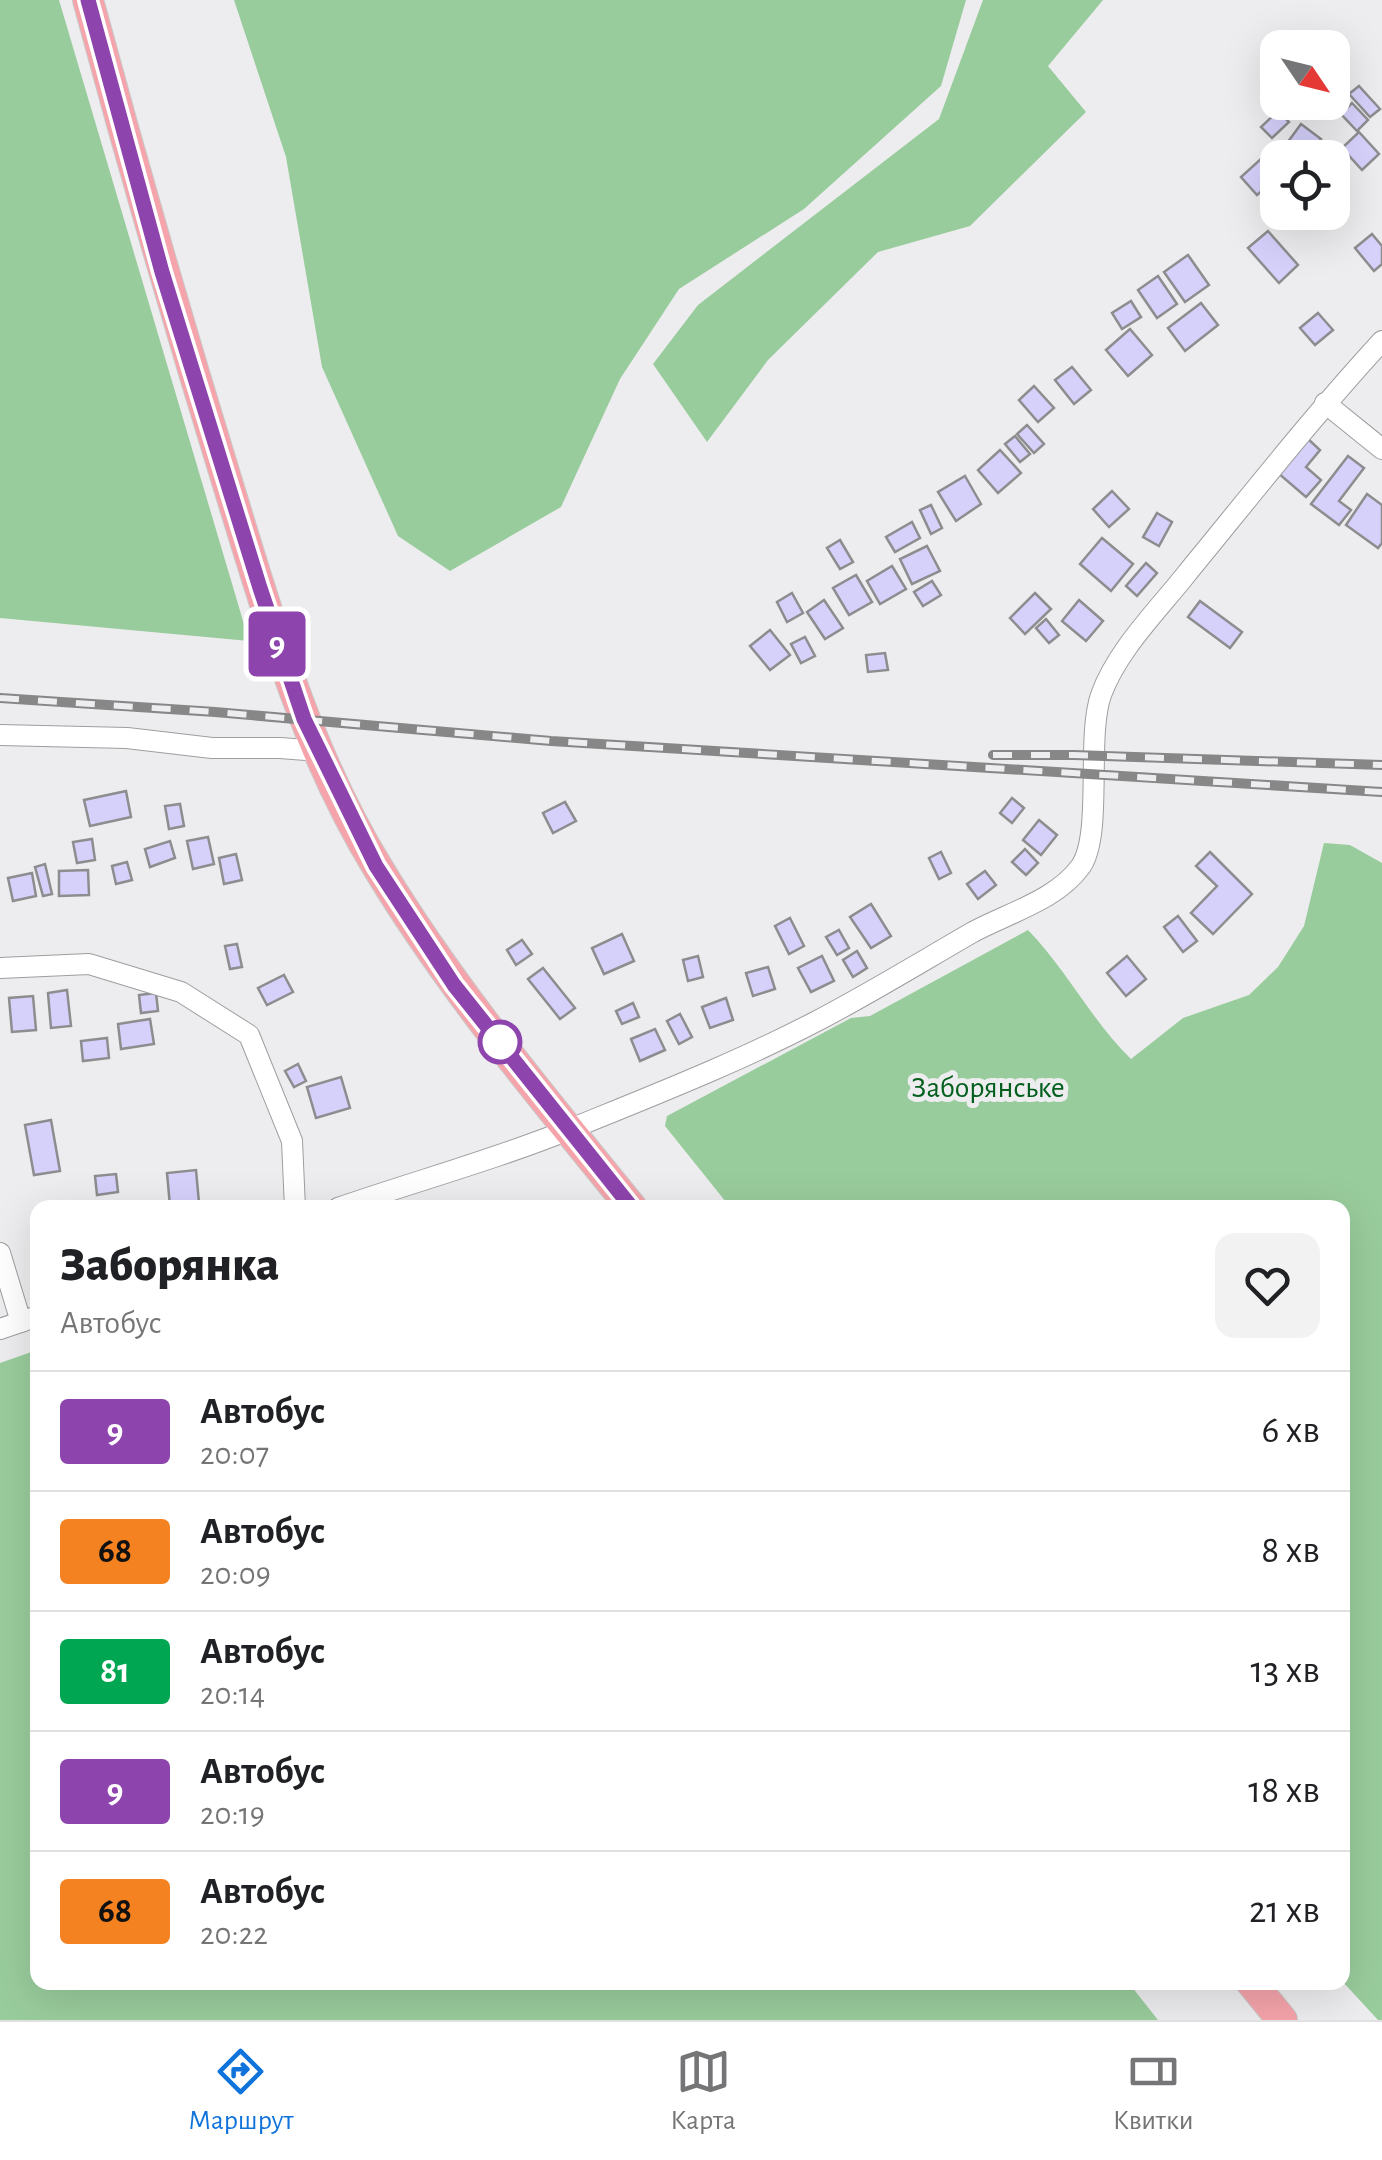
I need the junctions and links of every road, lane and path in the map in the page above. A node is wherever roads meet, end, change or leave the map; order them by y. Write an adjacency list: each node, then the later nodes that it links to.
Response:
1 (88, 0): 6 (highway)
2 (1382, 341): 3 (street)
3 (1325, 402): 4 (street); 8 (street)
4 (1382, 449)
5 (0, 735): 6 (street)
6 (319, 751): 8 (highway)
7 (0, 968): 9 (street)
8 (569, 1130): 10 (street); 11 (highway)
9 (295, 1200)
10 (362, 1200)
11 (626, 1200)
12 (0, 1254): 13 (street)
13 (29, 1319): 14 (street)
14 (0, 1329)
15 (1257, 1990): 16 (highway)
16 (1282, 2020)

